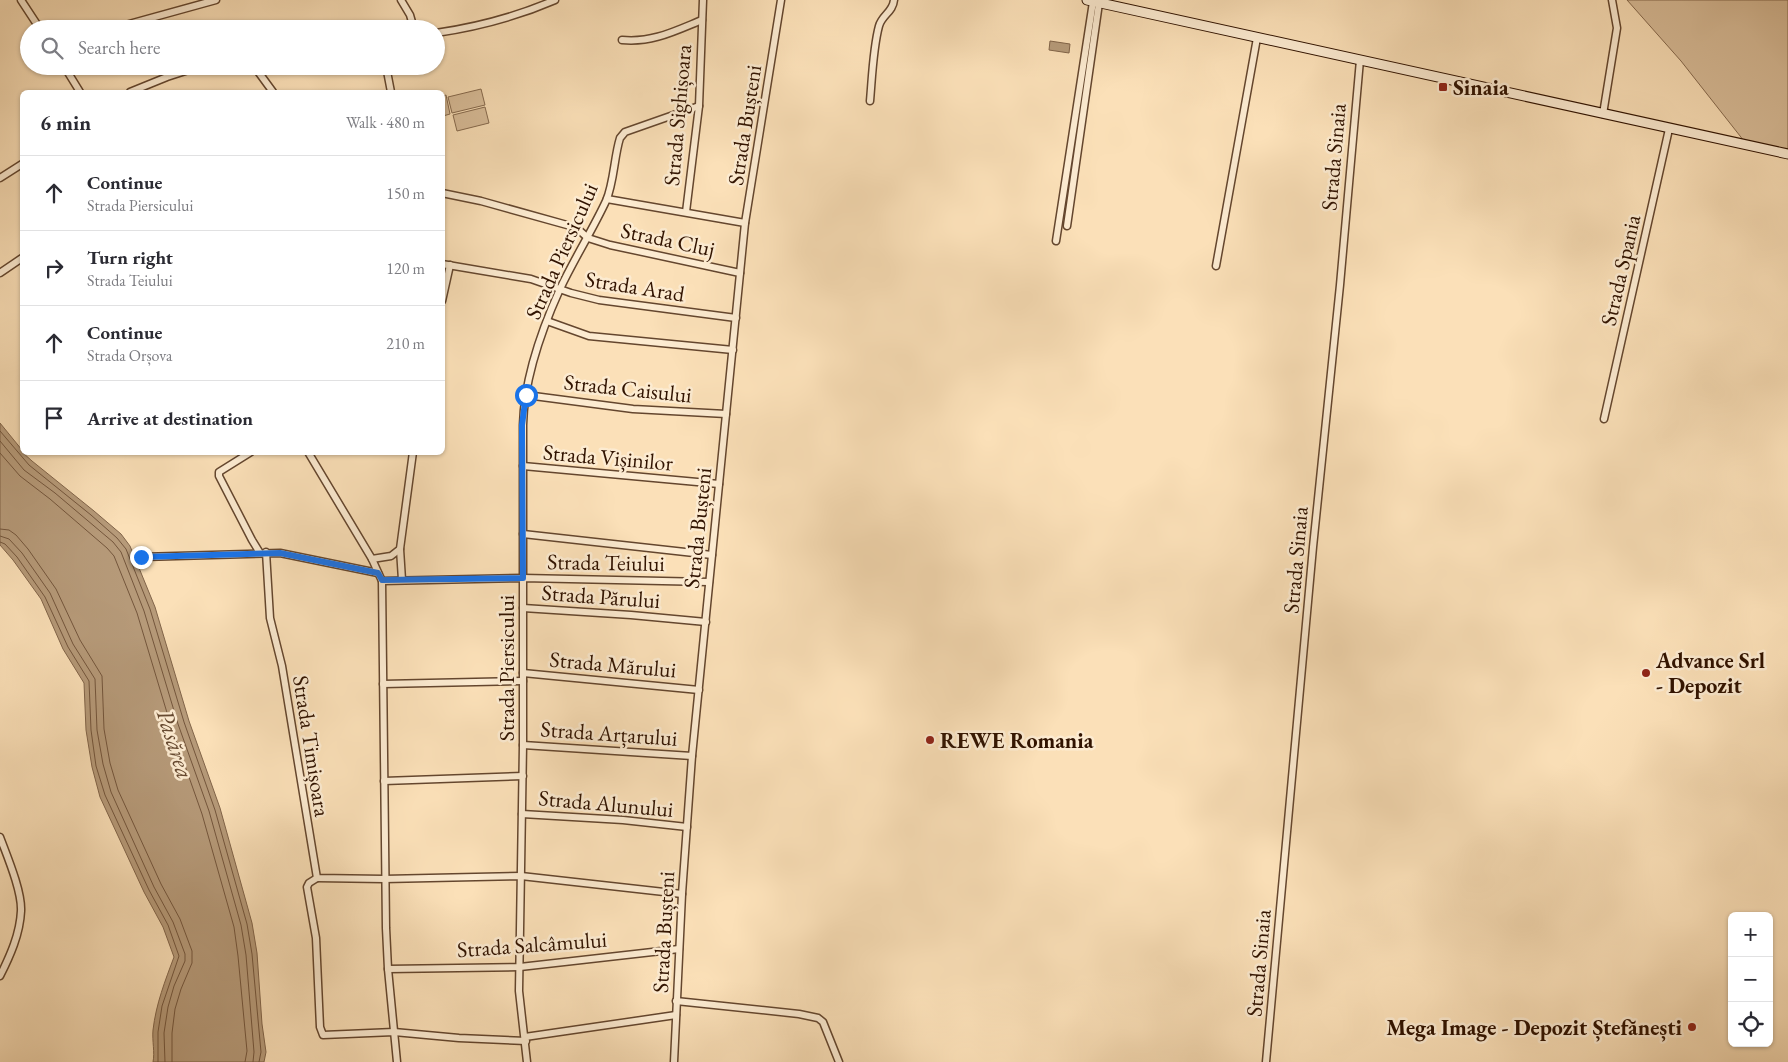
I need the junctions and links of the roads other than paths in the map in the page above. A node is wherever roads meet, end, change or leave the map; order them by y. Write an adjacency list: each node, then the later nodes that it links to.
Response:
1 (21, 0): 12 (street)
2 (216, 0): 13 (street)
3 (401, 0): 14 (street)
4 (555, 0): 16 (street)
5 (703, 0): 15 (street, Strada Sighișoara)
6 (781, 0): 38 (street, Strada Bușteni)
7 (894, 0): 28 (street)
8 (1606, 0): 11 (street)
9 (1612, 0): 11 (street)
10 (1093, 2): 17 (main road); 39 (street); 41 (street)
11 (1614, 9): 30 (street)
12 (34, 20)
13 (144, 20)
14 (411, 20)
15 (702, 20): 18 (street, Strada Sighișoara); 29 (street, Strada Sighișoara)
16 (445, 31)
17 (1257, 38): 19 (main road); 44 (street)
18 (622, 40)
19 (1360, 60): 30 (main road); 98 (street, Strada Sinaia)
20 (70, 75): 24 (street)
21 (173, 75): 25 (street)
22 (261, 75): 26 (street)
23 (388, 75): 27 (street)
24 (79, 90)
25 (135, 90)
26 (272, 90)
27 (391, 90)
28 (870, 101)
29 (699, 106): 36 (street, Strada Piersicului); 37 (street, Strada Sighișoara)
30 (1603, 114): 31 (main road)
31 (1669, 129): 32 (main road); 53 (street, Strada Spania)
32 (1788, 154)
33 (20, 165): 34 (street)
34 (0, 178)
35 (445, 194): 40 (street, Strada Cluj)
36 (607, 198): 37 (street, Strada Sighișoara); 40 (street, Strada Piersicului)
37 (686, 212): 38 (street, Strada Sighișoara)
38 (746, 223): 46 (street, Strada Bușteni)
39 (1067, 226)
40 (588, 238): 46 (street, Strada Cluj); 47 (street, Strada Piersicului)
41 (1056, 241)
42 (20, 259): 45 (street)
43 (446, 265): 47 (street, Strada Arad)
44 (1216, 266)
45 (0, 273)
46 (740, 273): 48 (street, Strada Bușteni)
47 (561, 288): 48 (street, Strada Arad); 49 (street, Strada Piersicului)
48 (736, 318): 50 (street, Strada Bușteni)
49 (547, 321): 50 (street); 51 (street, Strada Piersicului)
50 (733, 350): 52 (street, Strada Bușteni)
51 (526, 395): 52 (street, Strada Caisului); 57 (street, Strada Piersicului)
52 (726, 414): 58 (street, Strada Bușteni)
53 (1604, 419)
54 (246, 455): 61 (street, Strada Timișoara)
55 (310, 455): 64 (street)
56 (413, 455): 60 (street)
57 (523, 466): 58 (street, Strada Vișinilor); 59 (street, Strada Piersicului)
58 (719, 484): 62 (street, Strada Bușteni)
59 (523, 534): 62 (street); 66 (street, Strada Piersicului)
60 (400, 549): 64 (street); 68 (street)
61 (263, 552): 63 (street); 65 (street); 83 (street, Strada Timișoara)
62 (712, 555): 69 (street, Strada Bușteni)
63 (141, 557)
64 (372, 559): 65 (street)
65 (378, 573): 67 (street)
66 (523, 578): 68 (street, Strada Teiului); 69 (street, Strada Teiului); 70 (street, Strada Piersicului)
67 (382, 580): 68 (street, Strada Teiului); 73 (street)
68 (402, 580)
69 (709, 582): 71 (street, Strada Bușteni)
70 (523, 608): 71 (street, Strada Părului); 72 (street, Strada Piersicului)
71 (706, 622): 74 (street, Strada Bușteni)
72 (523, 677): 73 (street, Strada Mărului); 74 (street, Strada Mărului); 75 (street, Strada Piersicului)
73 (383, 684): 78 (street)
74 (699, 690): 76 (street, Strada Bușteni)
75 (523, 745): 76 (street, Strada Arțarului); 77 (street, Strada Piersicului)
76 (692, 756): 80 (street, Strada Bușteni)
77 (523, 776): 78 (street); 79 (street, Strada Piersicului)
78 (384, 781): 84 (street)
79 (522, 814): 80 (street, Strada Alunului); 82 (street, Strada Piersicului)
80 (687, 827): 85 (street, Strada Bușteni)
81 (0, 837): 89 (street)
82 (520, 876): 84 (street); 85 (street); 87 (street, Strada Piersicului)
83 (317, 878): 84 (street); 92 (street)
84 (384, 879): 88 (street)
85 (682, 894): 86 (street, Strada Bușteni)
86 (679, 949): 87 (street, Strada Salcâmului); 90 (street, Strada Bușteni)
87 (520, 967): 88 (street, Strada Salcâmului); 93 (street, Strada Piersicului)
88 (388, 969): 92 (street)
89 (0, 976)
90 (676, 1001): 91 (street, Strada Bușteni); 97 (street)
91 (676, 1015): 93 (street); 96 (street, Strada Bușteni)
92 (394, 1032): 93 (street); 94 (street)
93 (526, 1039): 95 (street, Strada Piersicului)
94 (397, 1062)
95 (527, 1062)
96 (674, 1062)
97 (839, 1062)
98 (1266, 1062)

